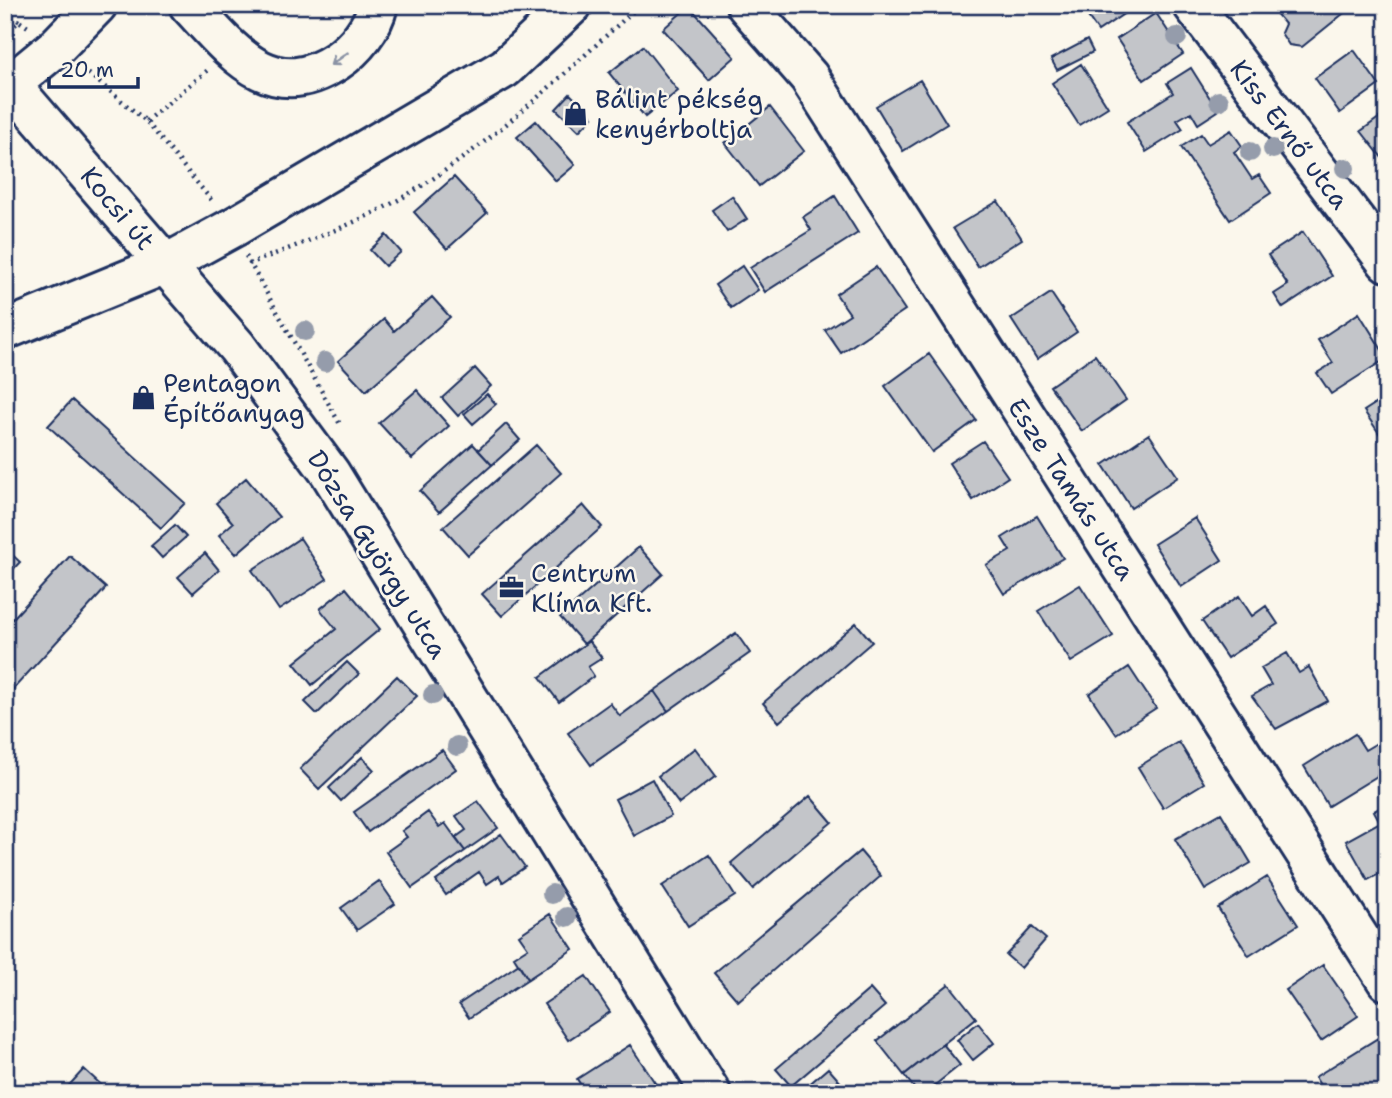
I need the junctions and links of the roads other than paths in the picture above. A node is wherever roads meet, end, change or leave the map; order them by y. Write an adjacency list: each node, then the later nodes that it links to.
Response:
1 (97, 5): 7 (street)
2 (189, 5): 3 (street, one-way to 2)
3 (378, 5)
4 (572, 5): 9 (street)
5 (746, 5): 11 (street, Esze Tamás utca)
6 (1193, 5): 8 (street, Kiss Ernő utca)
7 (8, 83): 9 (street, Kocsi út)
8 (1387, 262)
9 (166, 264): 10 (street, Kocsi út); 12 (street, Dózsa György utca)
10 (5, 330)
11 (1387, 981)
12 (711, 1093)

